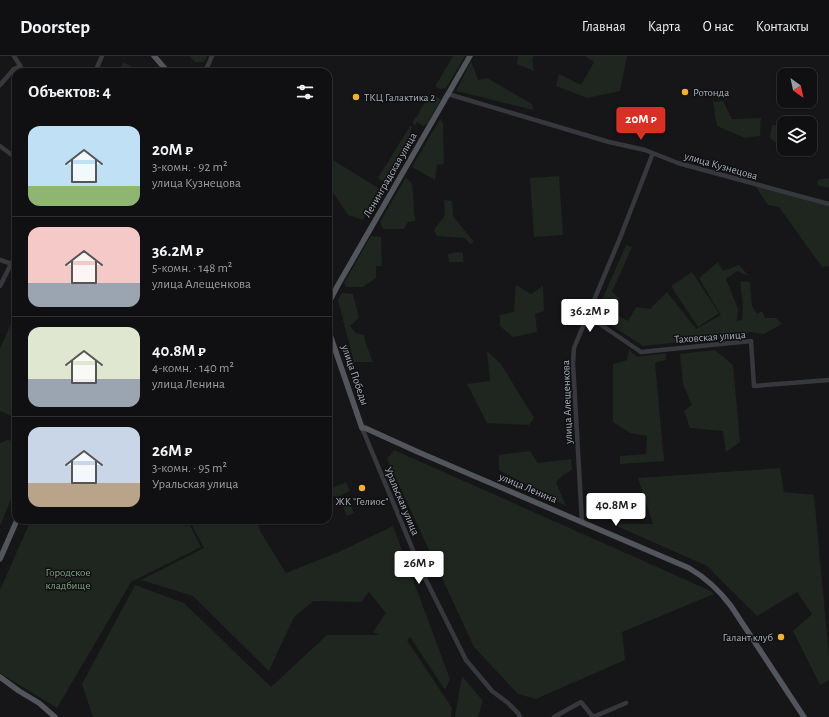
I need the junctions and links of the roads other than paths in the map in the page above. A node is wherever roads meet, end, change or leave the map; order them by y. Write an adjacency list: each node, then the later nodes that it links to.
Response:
1 (14, 56): 6 (street)
2 (102, 56): 8 (street)
3 (154, 56): 9 (main road)
4 (212, 56): 10 (street)
5 (470, 56): 13 (main road, Ленинградская улица)
6 (20, 66): 7 (street)
7 (16, 68)
8 (97, 68)
9 (164, 68)
10 (207, 68)
11 (12, 71): 12 (street)
12 (0, 84)
13 (448, 94): 15 (street, улица Кузнецова); 21 (main road, Ленинградская улица)
14 (0, 146): 16 (street)
15 (654, 153): 17 (street, улица Кузнецова); 22 (street, улица Алещенкова)
16 (12, 155)
17 (829, 204)
18 (0, 260): 19 (street)
19 (12, 264): 20 (street)
20 (0, 286)
21 (332, 296)
22 (588, 316): 24 (street, Таховская улица); 26 (street, улица Алещенкова)
23 (332, 341): 25 (main road, улица Победы)
24 (829, 380)
25 (362, 428): 26 (main road, улица Ленина); 32 (street, Уральская улица)
26 (582, 522): 34 (main road, улица Ленина)
27 (14, 524): 28 (main road)
28 (0, 559)
29 (0, 677): 31 (main road)
30 (626, 702): 33 (street)
31 (55, 717)
32 (520, 717)
33 (554, 717)
34 (804, 717)

